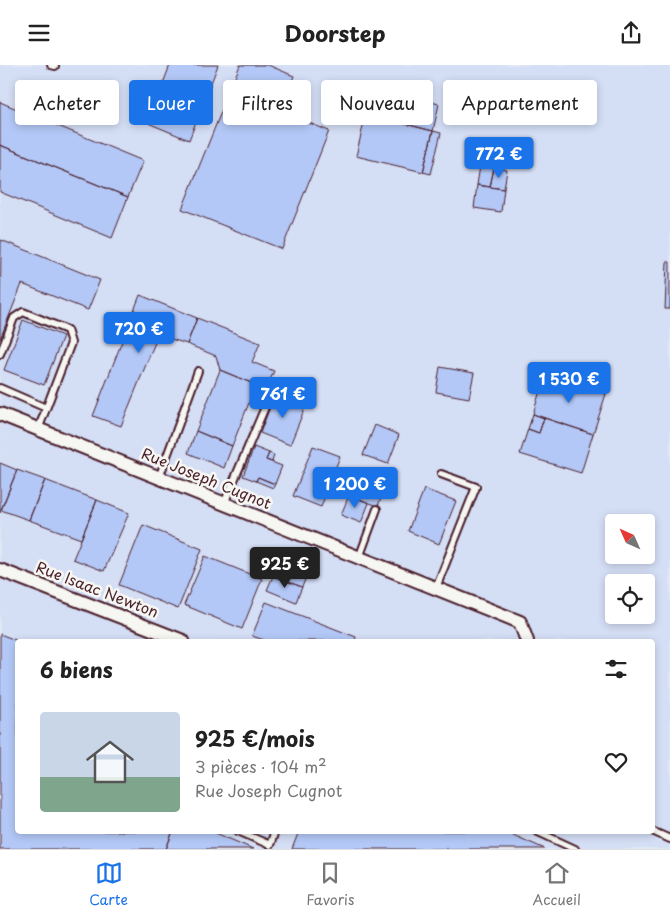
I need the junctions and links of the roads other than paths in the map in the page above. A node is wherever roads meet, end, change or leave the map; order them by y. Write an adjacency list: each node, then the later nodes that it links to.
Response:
1 (0, 354): 5 (lane)
2 (198, 371): 9 (lane)
3 (0, 388): 5 (lane)
4 (265, 407): 10 (lane)
5 (46, 408): 7 (lane)
6 (0, 415): 7 (street, Rue Joseph Cugnot)
7 (38, 430): 9 (street, Rue Joseph Cugnot)
8 (441, 474): 14 (lane)
9 (159, 478): 10 (street, Rue Joseph Cugnot)
10 (224, 504): 12 (street, Rue Joseph Cugnot)
11 (377, 509): 12 (lane)
12 (359, 558): 14 (street, Rue Joseph Cugnot)
13 (0, 570): 15 (street, Rue Isaac Newton)
14 (436, 589): 16 (street, Rue Joseph Cugnot)
15 (178, 639)
16 (526, 639)
17 (655, 832): 21 (lane)
18 (245, 834): 19 (lane)
19 (274, 834)
20 (542, 834): 22 (lane)
21 (670, 839)
22 (575, 849)

